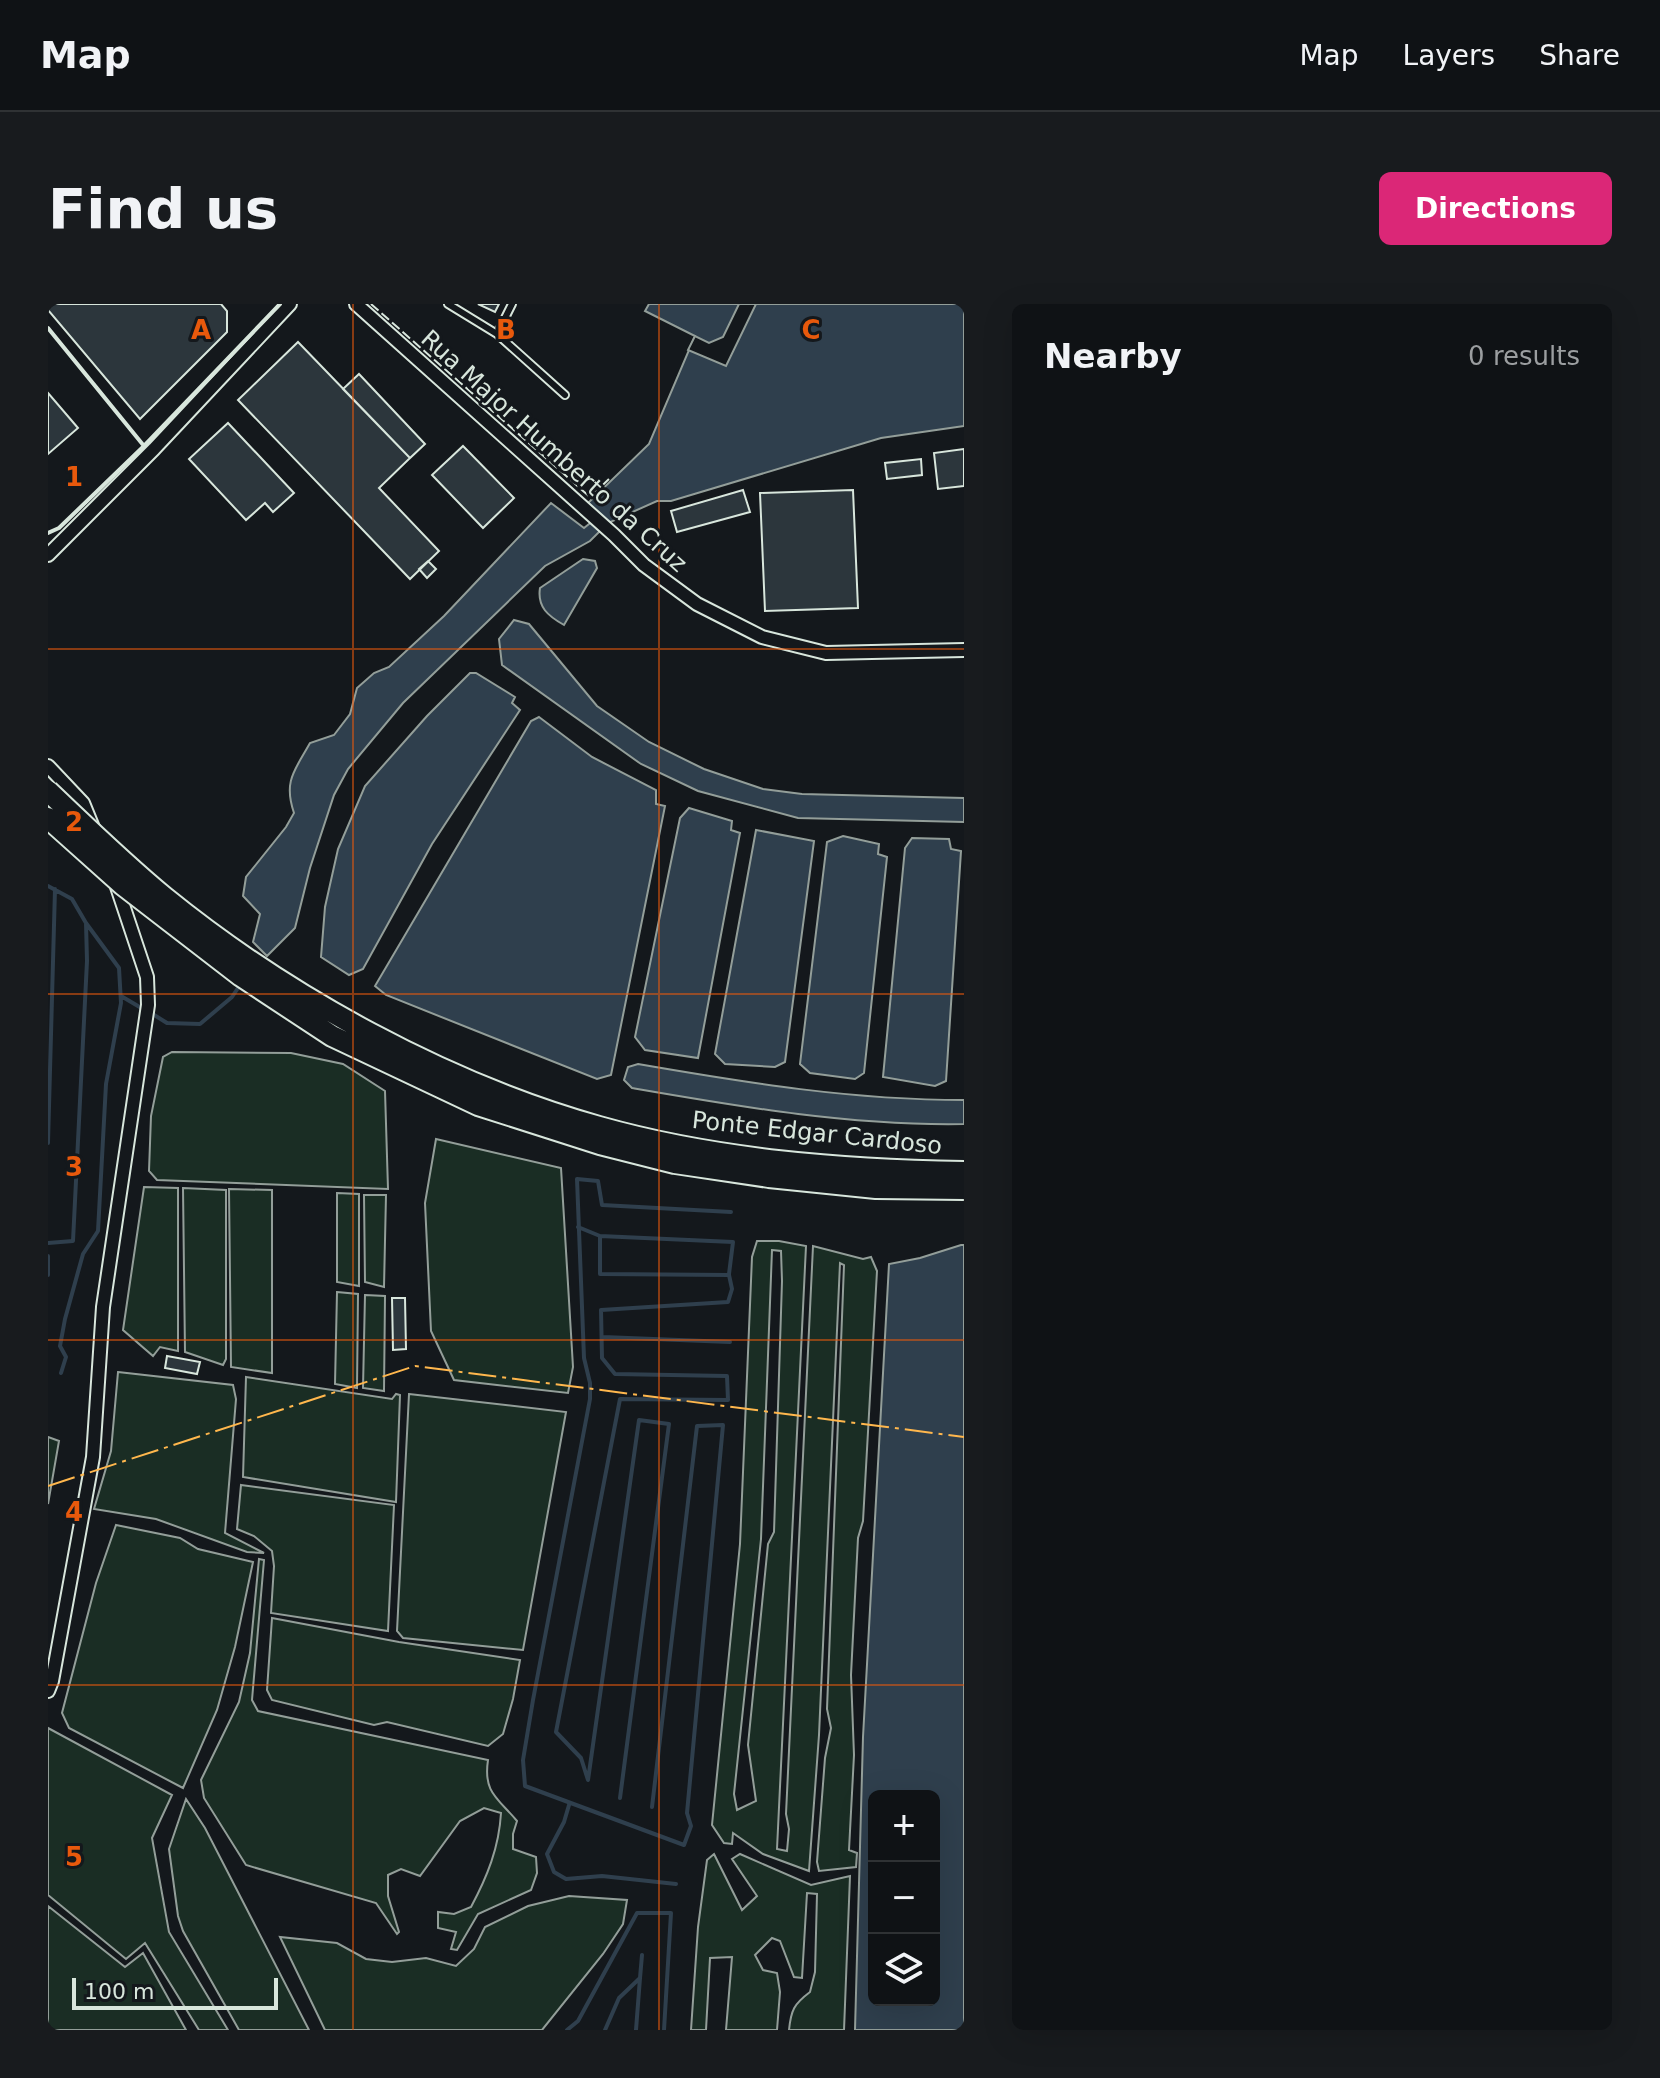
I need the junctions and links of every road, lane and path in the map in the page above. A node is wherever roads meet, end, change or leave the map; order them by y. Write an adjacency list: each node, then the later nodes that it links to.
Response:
1 (290, 304): 7 (street)
2 (356, 304): 8 (street, Rua Major Humberto da Cruz)
3 (448, 304): 5 (lane)
4 (512, 304): 5 (lane)
5 (497, 334): 6 (lane)
6 (565, 395)
7 (48, 555)
8 (964, 650)
9 (48, 766): 14 (street)
10 (48, 791): 12 (main road, Ponte Edgar Cardoso, bridge)
11 (48, 818): 13 (main road, Ponte Edgar Cardoso, bridge)
12 (964, 1172)
13 (964, 1189)
14 (48, 1691)

